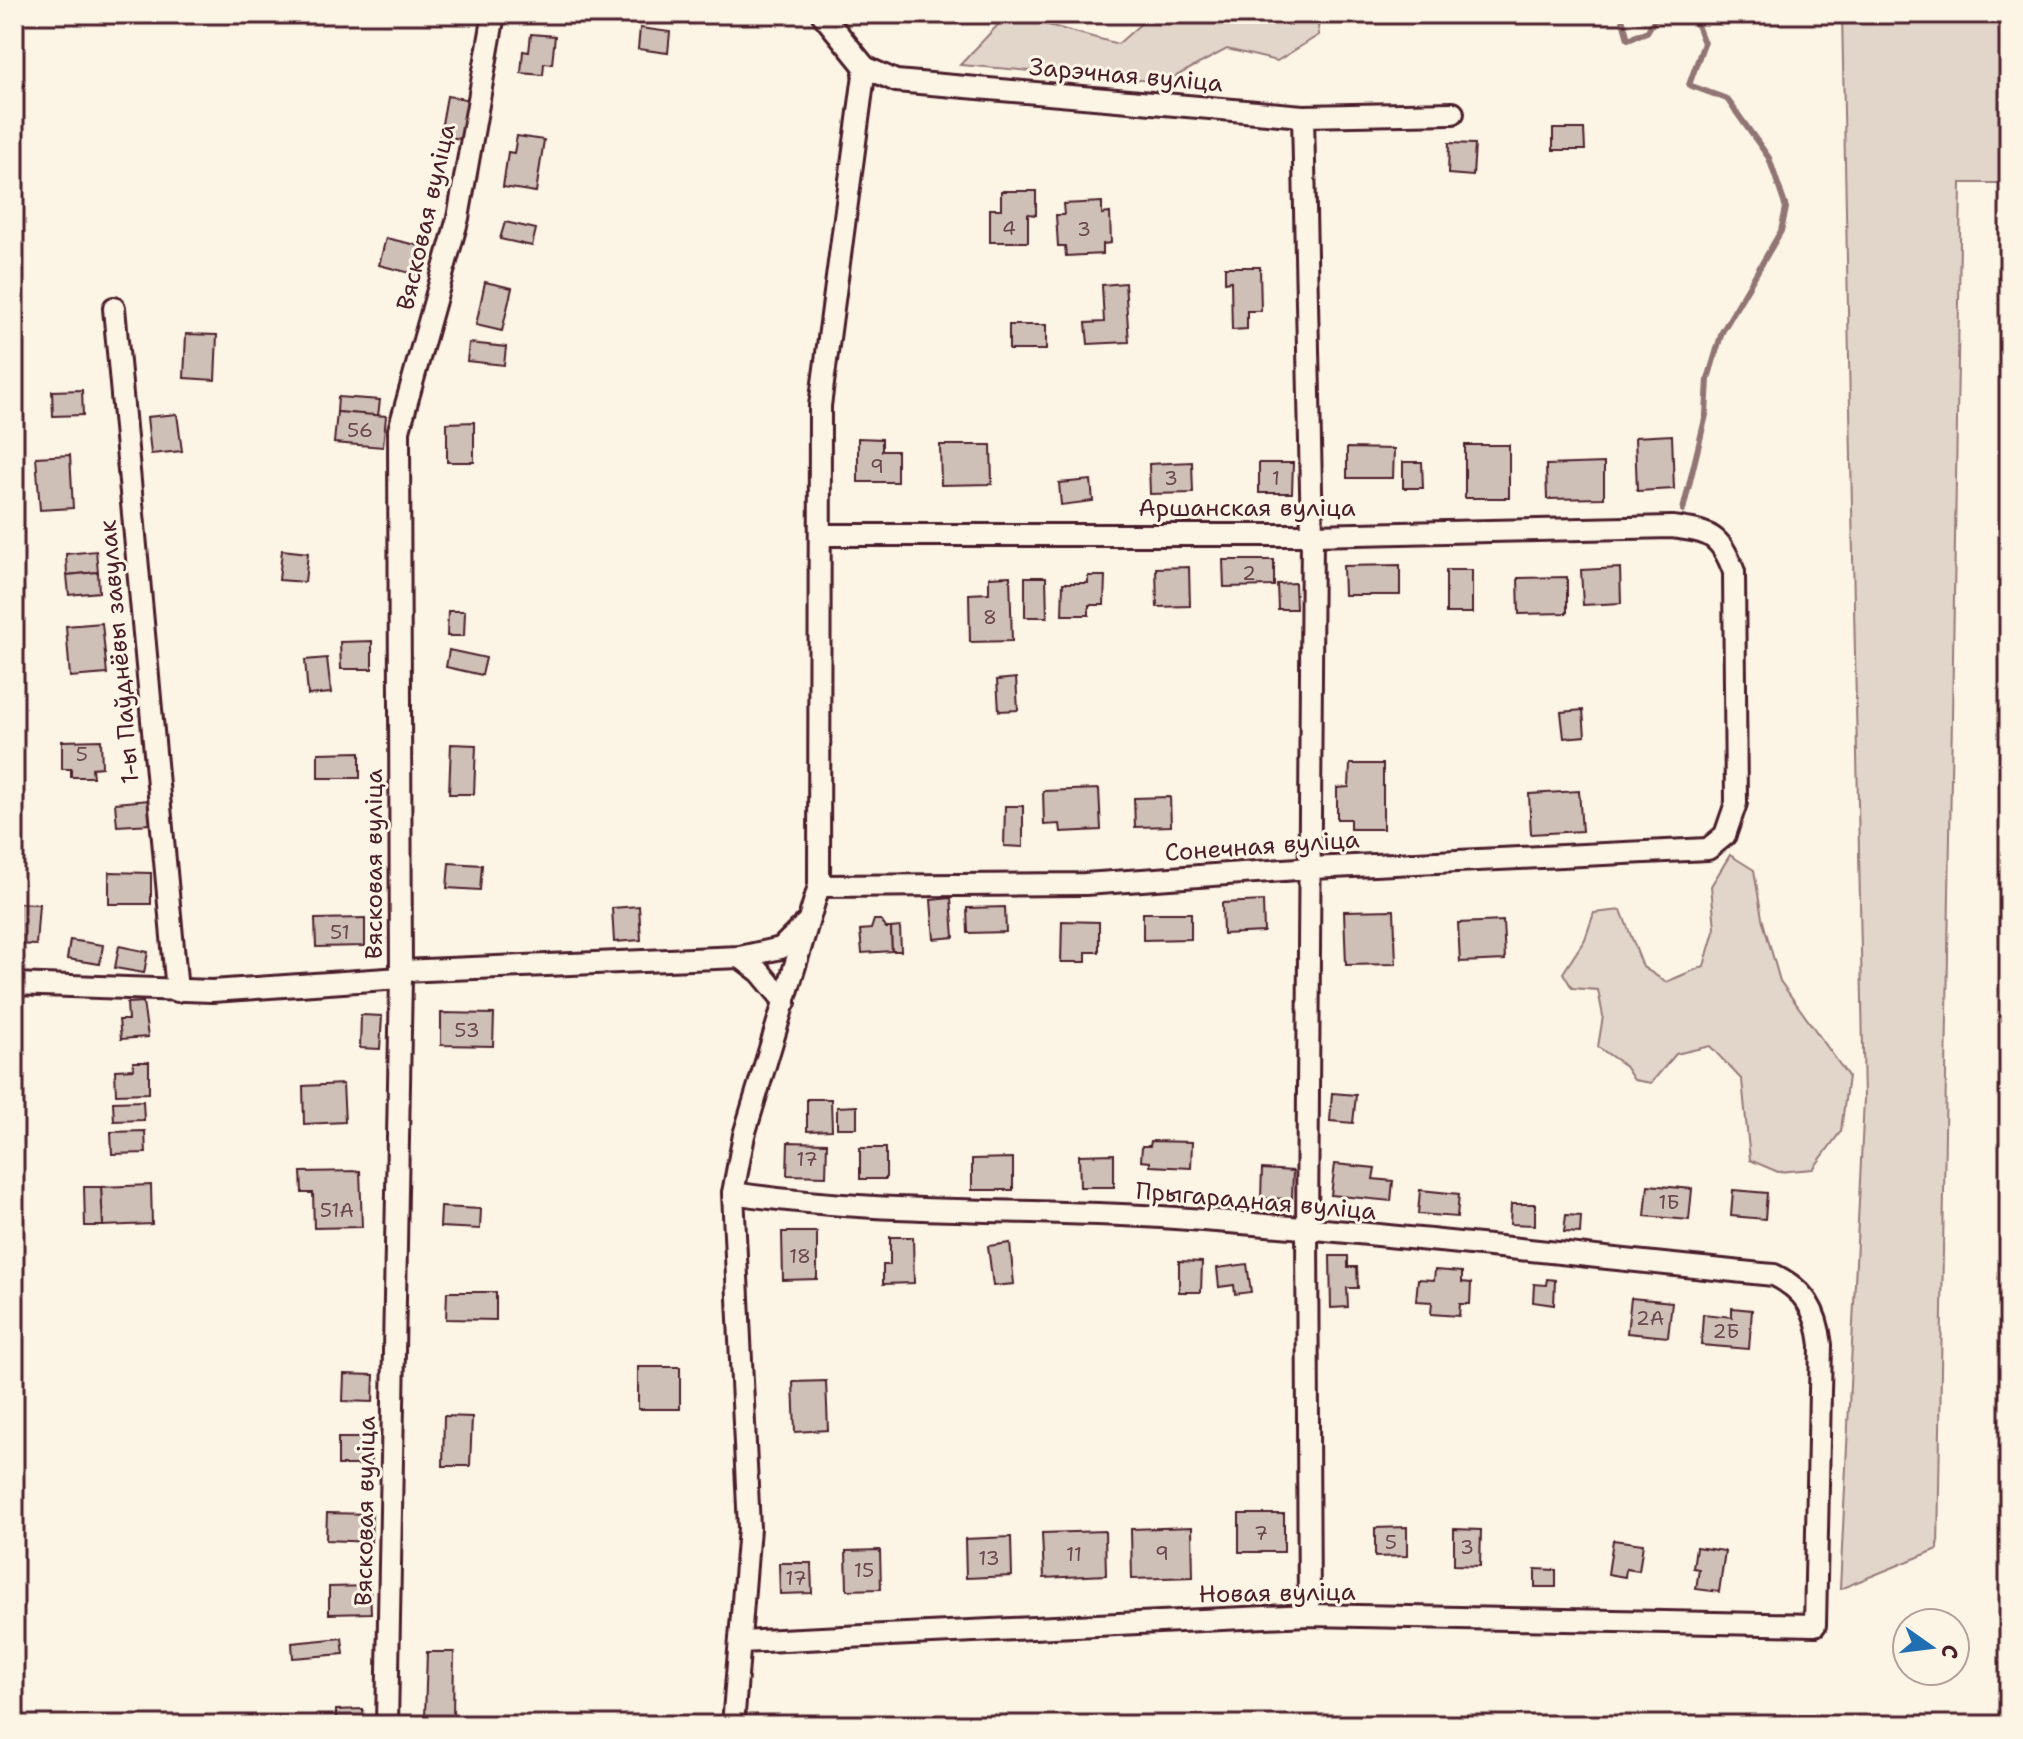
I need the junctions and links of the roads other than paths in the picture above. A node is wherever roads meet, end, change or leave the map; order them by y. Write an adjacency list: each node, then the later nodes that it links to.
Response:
1 (494, 14): 14 (street, Вясковая вуліца)
2 (822, 14): 3 (street, Зарэчная вуліца)
3 (865, 67): 5 (street, Зарэчная вуліца); 7 (street)
4 (1453, 113): 5 (street, Зарэчная вуліца)
5 (1303, 116): 8 (street)
6 (114, 308): 16 (street, 1-ы Паўднёвы завулак)
7 (822, 535): 8 (street, Аршанская вуліца); 11 (street)
8 (1312, 535): 9 (street, Аршанская вуліца); 10 (street)
9 (1708, 849): 10 (street, Сонечная вуліца)
10 (1312, 868): 11 (street, Сонечная вуліца); 19 (street)
11 (819, 886): 12 (street)
12 (813, 913): 13 (street); 17 (street)
13 (740, 957): 14 (street); 17 (street)
14 (401, 974): 16 (street); 23 (street, Вясковая вуліца)
15 (14, 984): 16 (street)
16 (177, 991)
17 (785, 1002): 18 (street)
18 (733, 1193): 19 (street, Прыгарадная вуліца); 22 (street)
19 (1307, 1230): 20 (street); 21 (street, Прыгарадная вуліца)
20 (1309, 1615): 21 (street, Новая вуліца); 22 (street, Новая вуліца)
21 (1815, 1625)
22 (740, 1642): 24 (street)
23 (387, 1725)
24 (733, 1725)

